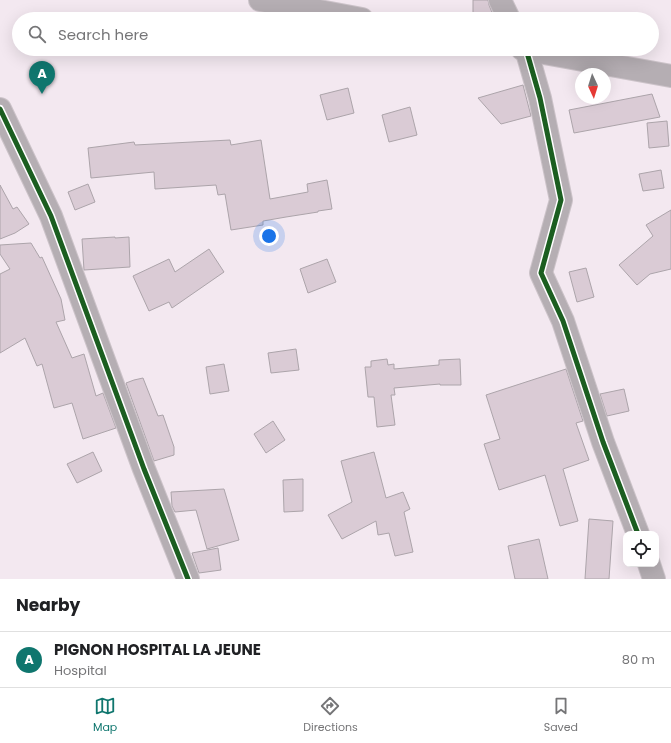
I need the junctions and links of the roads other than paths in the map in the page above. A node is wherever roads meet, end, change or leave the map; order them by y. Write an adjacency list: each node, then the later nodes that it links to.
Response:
1 (260, 0): 3 (street)
2 (500, 0): 4 (street)
3 (324, 12)
4 (506, 12)
5 (527, 56): 9 (street)
6 (563, 56): 7 (street)
7 (671, 76)
8 (0, 108): 11 (street)
9 (637, 531)
10 (650, 567): 12 (street)
11 (188, 579)
12 (654, 579)

